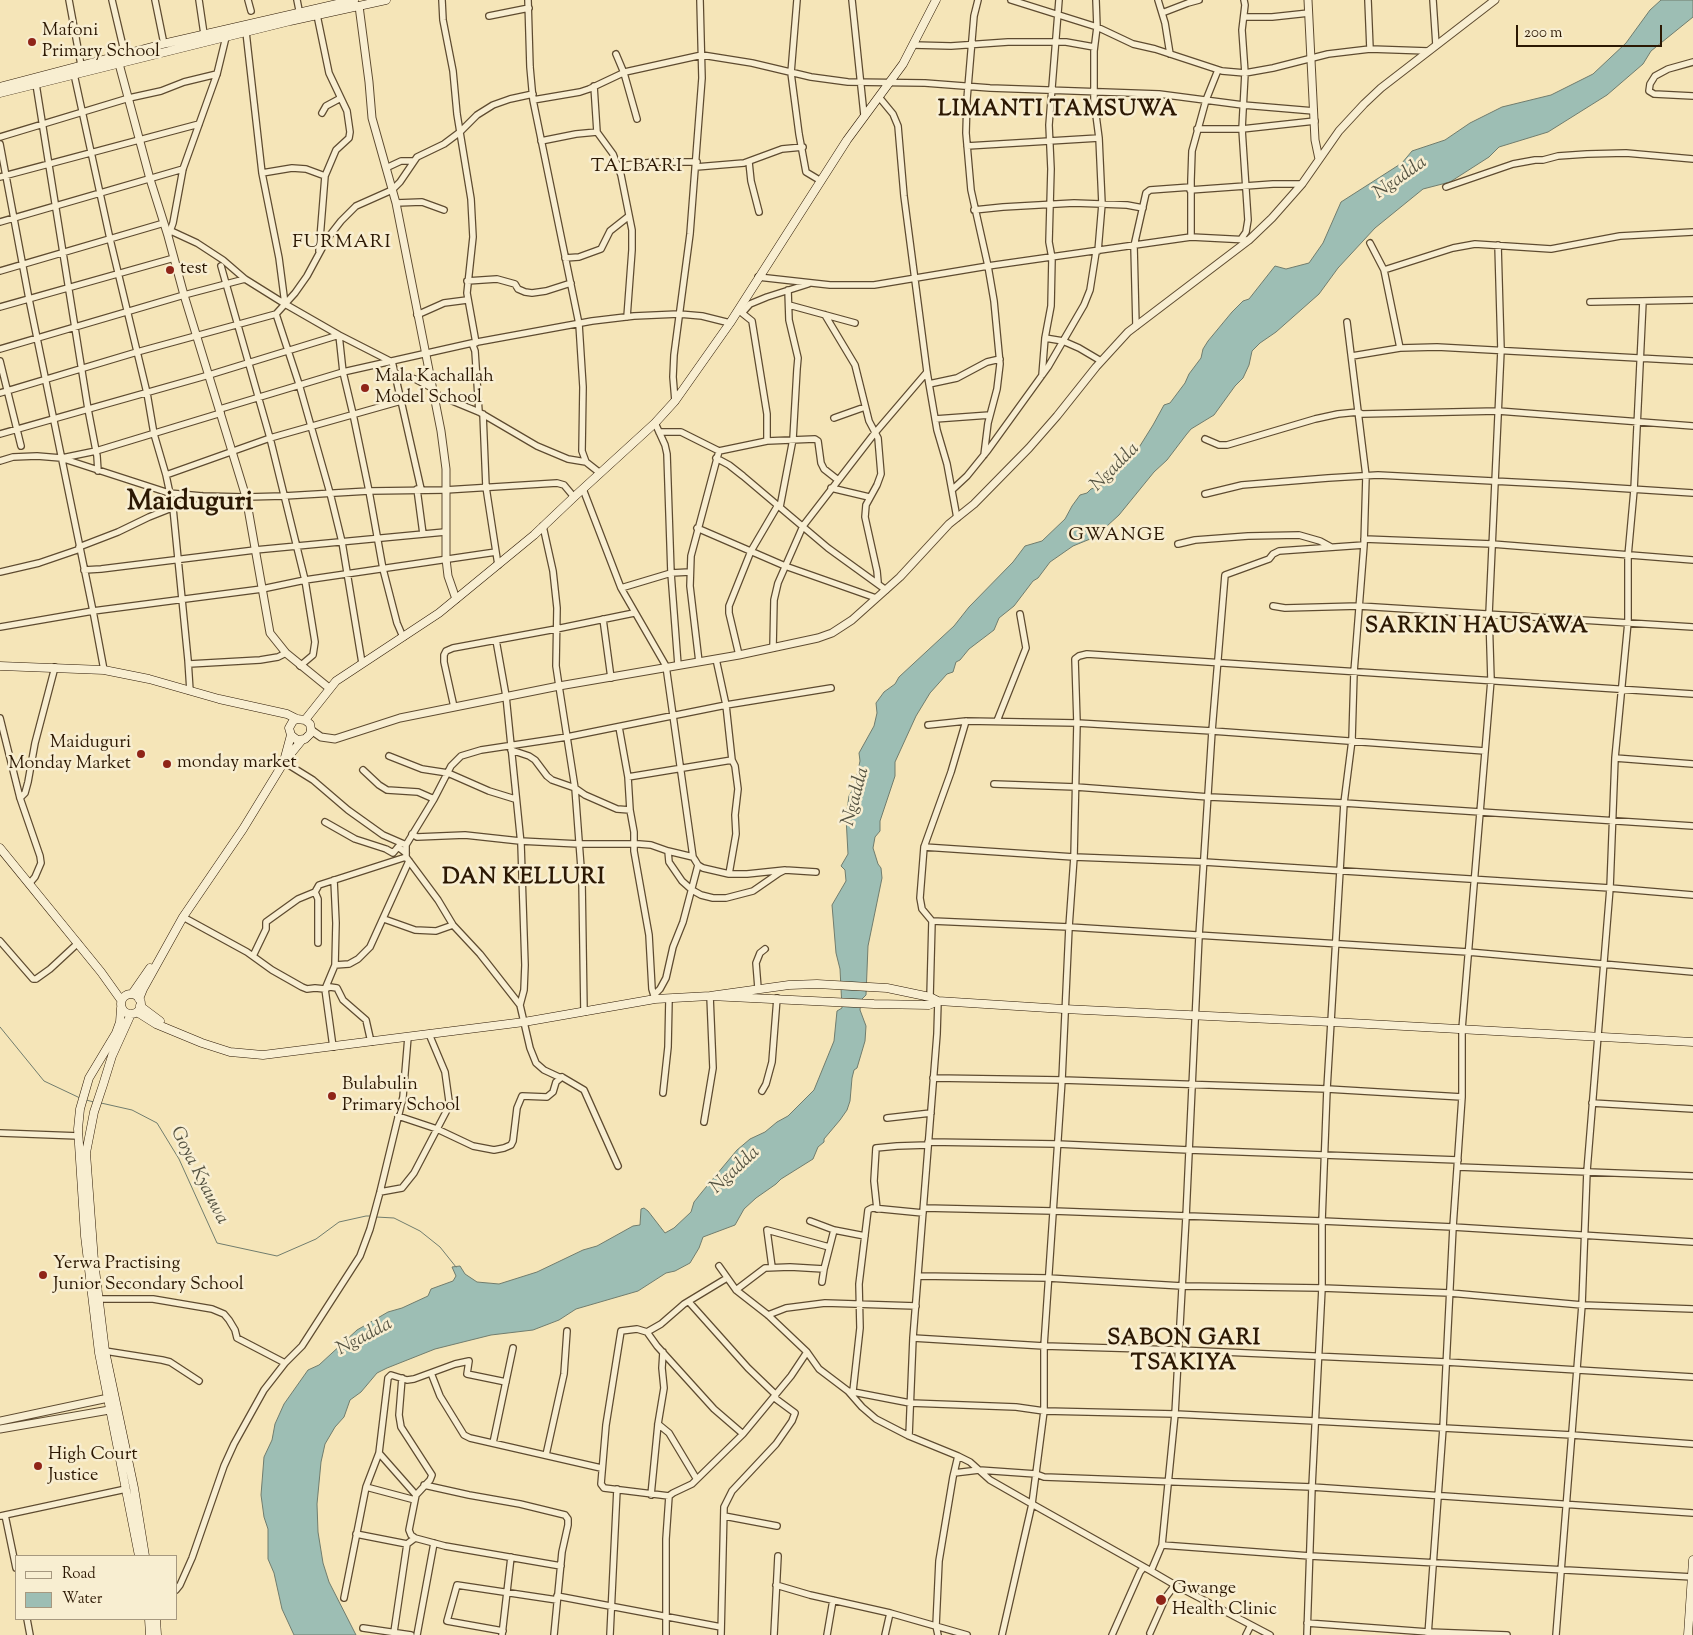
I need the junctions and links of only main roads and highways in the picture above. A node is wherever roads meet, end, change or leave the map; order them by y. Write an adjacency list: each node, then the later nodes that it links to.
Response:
1 (386, 0): 3 (main road)
2 (936, 0): 10 (main road)
3 (356, 3): 4 (main road); 4 (main road)
4 (300, 16): 5 (main road); 5 (main road)
5 (120, 58): 6 (main road); 7 (main road)
6 (0, 87)
7 (0, 93)
8 (0, 666): 9 (main road)
9 (297, 719): 10 (main road); 11 (main road)
10 (305, 720): 12 (main road)
11 (291, 735): 12 (main road); 13 (main road)
12 (302, 740): 13 (main road)
13 (283, 764): 15 (main road)
14 (0, 848): 17 (main road)
15 (161, 955): 17 (main road); 19 (main road)
16 (710, 996): 18 (main road); 18 (main road); 19 (main road)
17 (125, 999): 19 (main road); 19 (main road); 21 (main road)
18 (938, 1001): 20 (main road)
19 (137, 1008): 21 (main road)
20 (1693, 1042)
21 (111, 1397): 22 (main road)
22 (114, 1409): 23 (main road); 24 (main road)
23 (139, 1555)
24 (145, 1555)
25 (1693, 1560): 26 (main road)
26 (1692, 1577): 31 (main road)
27 (149, 1620): 29 (main road)
28 (156, 1620): 30 (main road)
29 (150, 1635)
30 (157, 1635)
31 (1688, 1635)

